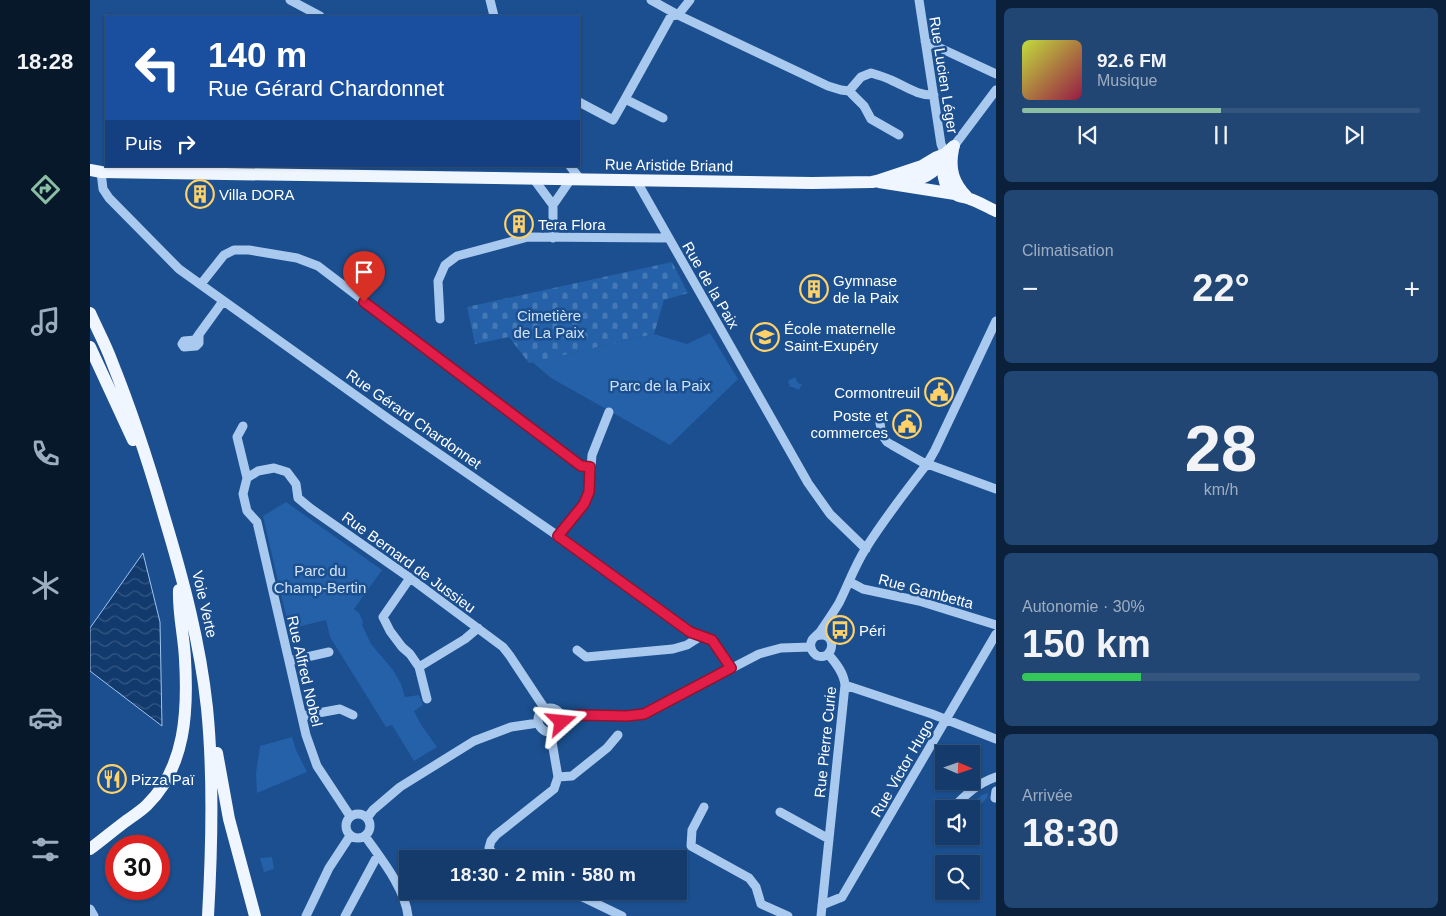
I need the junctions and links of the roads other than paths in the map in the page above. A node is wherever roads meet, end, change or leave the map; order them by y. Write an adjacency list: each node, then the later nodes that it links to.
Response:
1 (290, 0): 6 (street)
2 (490, 0): 7 (street)
3 (651, 0): 8 (street)
4 (690, 0): 8 (street)
5 (919, 0): 9 (street, Rue Lucien Léger)
6 (318, 15)
7 (494, 15)
8 (678, 15): 12 (street); 14 (street)
9 (925, 41): 10 (street); 13 (street, Rue Lucien Léger)
10 (996, 74)
11 (996, 90): 18 (street)
12 (849, 91): 13 (street); 17 (street)
13 (934, 95): 18 (street, Rue Lucien Léger)
14 (625, 99): 15 (street); 16 (street)
15 (580, 103)
16 (662, 118)
17 (899, 135)
18 (952, 147): 23 (main road); 24 (main road); 25 (main road); 26 (main road)
19 (94, 173): 21 (main road, Rue Aristide Briand); 31 (street, Rue Gérard Chardonnet)
20 (573, 175): 21 (main road, Rue Aristide Briand); 22 (main road, Rue Aristide Briand); 27 (street)
21 (533, 178): 27 (street)
22 (636, 180): 23 (main road, Rue Aristide Briand); 30 (street, Rue de la Paix)
23 (895, 180): 24 (main road)
24 (928, 182): 25 (main road)
25 (952, 192): 26 (main road)
26 (969, 198): 28 (main road)
27 (553, 205): 29 (street)
28 (996, 211)
29 (553, 238): 30 (street); 34 (street)
30 (669, 238): 46 (street, Rue de la Paix)
31 (201, 284): 32 (street, Rue Gérard Chardonnet); 42 (street)
32 (223, 301): 36 (street); 45 (street, Rue Gérard Chardonnet)
33 (90, 313): 66 (main road, Voie Verte)
34 (440, 319)
35 (996, 320): 41 (street)
36 (199, 334)
37 (90, 348): 49 (main road, Voie Verte)
38 (609, 412): 42 (street)
39 (880, 422): 41 (street)
40 (243, 426): 43 (street)
41 (927, 464): 44 (street); 46 (street)
42 (590, 467): 45 (street)
43 (247, 478): 47 (street, Rue Bernard de Jussieu); 61 (street, Rue Alfred Nobel)
44 (996, 490)
45 (558, 536): 54 (street, Rue Gérard Chardonnet)
46 (866, 549): 48 (street)
47 (410, 578): 52 (street, Rue Bernard de Jussieu); 62 (street)
48 (850, 582): 50 (street); 51 (street, Rue Gambetta)
49 (179, 590): 86 (main road); 93 (main road, Voie Verte)
50 (834, 610): 55 (street); 56 (street)
51 (996, 625)
52 (478, 628): 62 (street); 67 (street, Rue Bernard de Jussieu)
53 (996, 634): 71 (street, Rue Victor Hugo)
54 (701, 636): 58 (street); 63 (street, Rue Gérard Chardonnet)
55 (816, 636): 56 (street); 57 (street)
56 (828, 638): 60 (street)
57 (811, 647): 60 (street); 63 (street)
58 (577, 650)
59 (329, 652): 61 (street)
60 (828, 654): 64 (street, Rue Pierre Curie)
61 (289, 661): 69 (street, Rue Alfred Nobel)
62 (419, 666): 65 (street)
63 (731, 668): 70 (street)
64 (845, 685): 71 (street); 85 (street, Rue Pierre Curie)
65 (427, 699)
66 (207, 708): 94 (main road, Voie Verte); 95 (main road)
67 (545, 709): 70 (street); 72 (street)
68 (353, 714): 69 (street)
69 (302, 716): 81 (street, Rue Alfred Nobel)
70 (562, 718): 73 (street)
71 (946, 719): 75 (street); 90 (street, Rue Victor Hugo)
72 (538, 723): 73 (street); 82 (street)
73 (552, 732): 76 (street)
74 (618, 734): 76 (street)
75 (996, 739)
76 (558, 777): 87 (street)
77 (996, 777): 78 (street)
78 (960, 800)
79 (704, 807): 100 (street)
80 (780, 812): 85 (street)
81 (350, 816): 82 (street); 83 (street)
82 (367, 818): 84 (street)
83 (350, 836): 84 (street); 96 (street)
84 (365, 836): 88 (street)
85 (829, 839): 90 (street, Rue Pierre Curie)
86 (90, 849)
87 (490, 850)
88 (379, 856): 97 (street); 98 (street)
89 (589, 900): 99 (street)
90 (822, 905): 101 (street, Rue Pierre Curie)
91 (90, 909): 92 (street)
92 (94, 916)
93 (203, 916)
94 (208, 916)
95 (256, 916)
96 (306, 916)
97 (345, 916)
98 (408, 916)
99 (622, 916)
100 (788, 916)
101 (821, 916)

